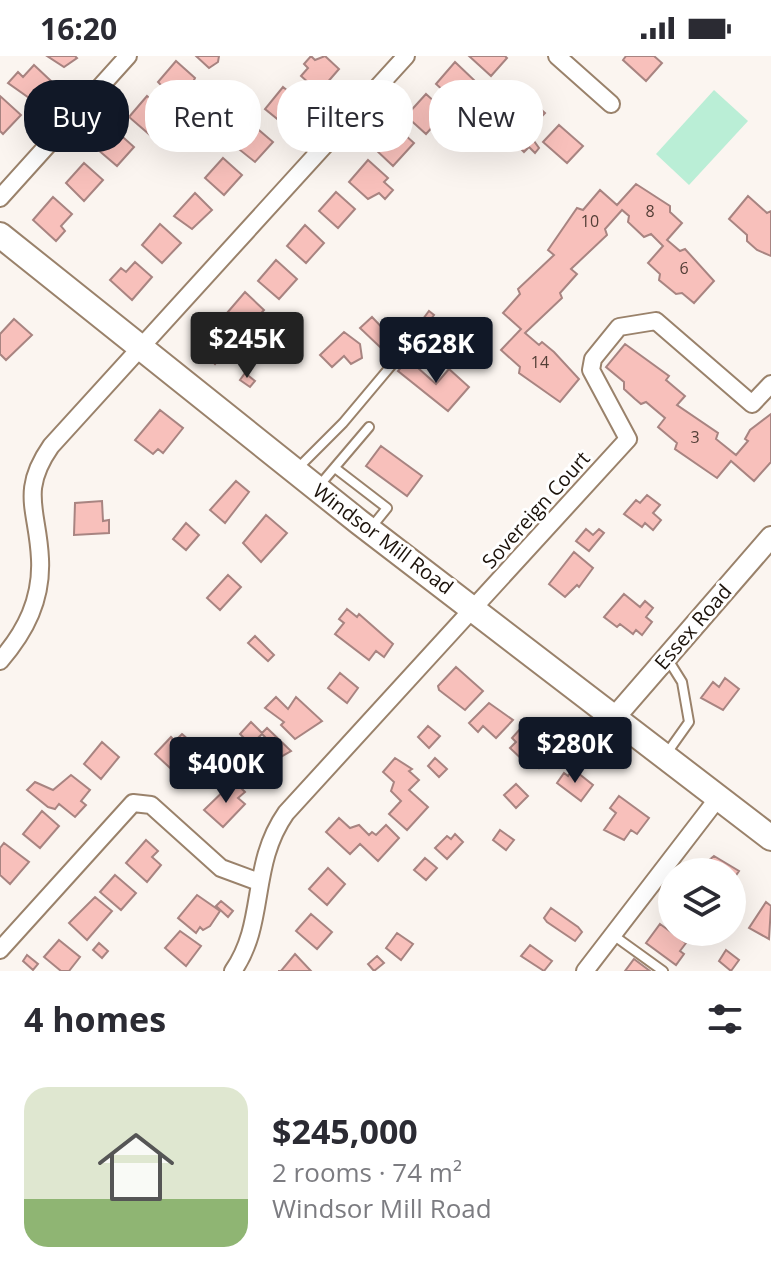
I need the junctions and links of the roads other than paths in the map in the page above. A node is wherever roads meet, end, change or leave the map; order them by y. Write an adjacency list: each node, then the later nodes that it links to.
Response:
1 (128, 56): 5 (street)
2 (406, 56): 7 (street)
3 (557, 56): 4 (street)
4 (611, 104)
5 (0, 198)
6 (0, 235): 7 (main road, Windsor Mill Road)
7 (142, 348): 12 (main road, Windsor Mill Road); 18 (street)
8 (406, 348): 12 (lane)
9 (771, 384): 16 (street, Sovereign Court)
10 (369, 427): 11 (lane)
11 (335, 468): 13 (lane); 14 (lane)
12 (295, 471): 13 (main road, Windsor Mill Road)
13 (317, 489): 14 (main road, Windsor Mill Road)
14 (370, 530): 16 (main road, Windsor Mill Road)
15 (771, 537): 17 (street, Essex Road)
16 (474, 608): 19 (main road, Windsor Mill Road); 23 (street, Sovereign Court)
17 (666, 658): 19 (street, Essex Road); 20 (lane)
18 (0, 661)
19 (615, 717): 20 (main road, Windsor Mill Road)
20 (665, 756): 21 (main road, Windsor Mill Road)
21 (718, 798): 22 (main road, Windsor Mill Road); 24 (street)
22 (771, 838)
23 (259, 882): 25 (street); 26 (street, Sovereign Court)
24 (613, 935): 27 (street); 28 (lane)
25 (0, 950)
26 (233, 971)
27 (585, 971)
28 (663, 971)

